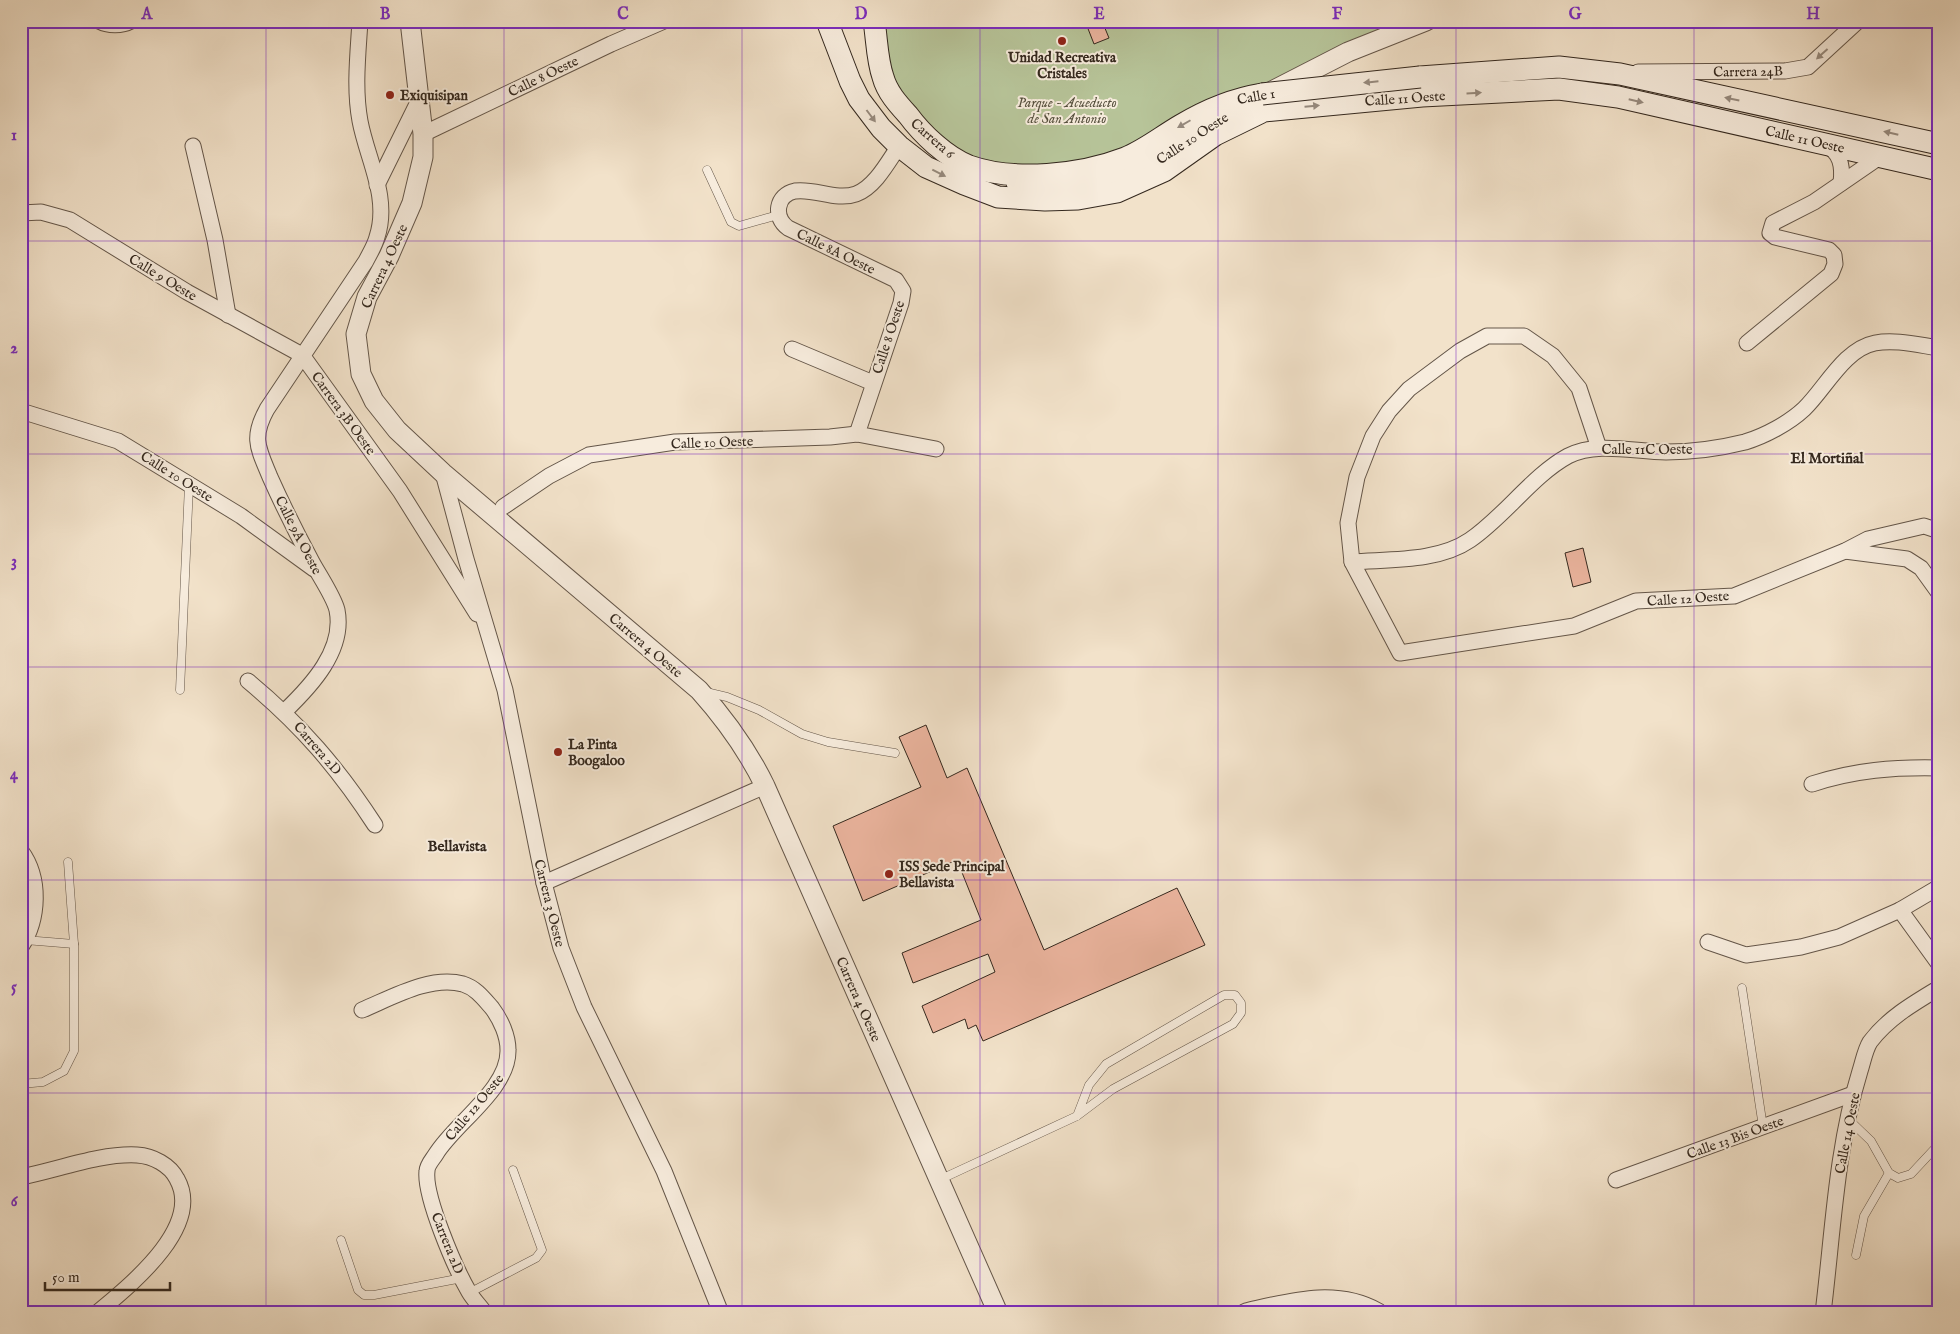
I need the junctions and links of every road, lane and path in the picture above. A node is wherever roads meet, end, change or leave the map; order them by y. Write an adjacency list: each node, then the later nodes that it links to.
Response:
1 (99, 21): 2 (street)
2 (131, 21)
3 (360, 21): 29 (street)
4 (410, 21): 17 (street, Carrera 4 Oeste)
5 (664, 21): 19 (street, Calle 8 Oeste)
6 (827, 21): 15 (main road, Carrera 6)
7 (834, 21): 15 (main road)
8 (865, 21): 16 (main road)
9 (874, 21): 16 (main road, Carrera 6)
10 (1426, 21): 12 (street, Calle 10 Oeste)
11 (1858, 21): 14 (street, Carrera 24B, one-way to 14)
12 (1348, 52): 18 (street, Calle 10 Oeste); 25 (street, Calle 10 Oeste)
13 (1559, 67): 14 (main road, Calle 11 Oeste); 25 (main road, Calle 1, one-way to 25, bridge)
14 (1620, 74): 21 (main road, Calle 11 Oeste, one-way to 14)
15 (850, 81): 23 (main road, Carrera 6, one-way to 23)
16 (887, 86): 23 (main road); 25 (main road, Carrera 6)
17 (418, 102): 19 (street, Carrera 4 Oeste); 29 (street)
18 (1264, 111): 20 (main road, Calle 11 Oeste, one-way to 20); 23 (main road, Calle 11 Oeste, one-way to 18)
19 (423, 134): 43 (street, Carrera 4 Oeste)
20 (1818, 142): 24 (main road, Calle 11 Oeste); 28 (street)
21 (1939, 144)
22 (193, 146): 33 (street)
23 (899, 146): 31 (street)
24 (1878, 158): 27 (main road, Calle 11 Oeste); 28 (street)
25 (969, 166)
26 (706, 170): 31 (lane)
27 (1936, 173)
28 (1842, 183): 34 (street)
29 (377, 185): 37 (street)
30 (21, 213): 33 (street, Calle 9 Oeste)
31 (778, 215): 32 (street, Calle 8A Oeste)
32 (903, 291): 38 (street, Calle 8 Oeste)
33 (228, 315): 37 (street, Calle 9 Oeste)
34 (1747, 343)
35 (1939, 348): 41 (street, Calle 11C Oeste)
36 (792, 349): 38 (street, Calle 8 Oeste)
37 (302, 354): 49 (street, Calle 9A Oeste); 51 (street, Carrera 3B Oeste)
38 (873, 384): 40 (street, Calle 8 Oeste)
39 (21, 411): 44 (street, Calle 10 Oeste)
40 (857, 434): 42 (street, Calle 10 Oeste); 45 (street, Calle 10 Oeste)
41 (1599, 448): 48 (street, Calle 11C Oeste); 48 (street)
42 (936, 449)
43 (443, 472): 51 (street, Carrera 3 Oeste); 54 (street, Carrera 4 Oeste)
44 (189, 483): 49 (street, Calle 10 Oeste); 53 (lane)
45 (503, 507)
46 (1939, 531): 47 (street, Calle 12 Oeste)
47 (1845, 551): 48 (street, Calle 12 Oeste); 50 (street)
48 (1352, 562)
49 (317, 571): 55 (street, Calle 9A Oeste)
50 (1939, 593)
51 (490, 635): 63 (street, Carrera 3 Oeste)
52 (248, 681): 55 (street, Carrera 2D)
53 (180, 690)
54 (699, 690): 56 (lane); 59 (street, Carrera 4 Oeste)
55 (285, 711): 60 (street, Carrera 2D)
56 (895, 753)
57 (1939, 768): 58 (street)
58 (1812, 784)
59 (765, 786): 63 (street); 83 (street, Carrera 4 Oeste)
60 (375, 825)
61 (21, 852): 67 (street)
62 (68, 862): 68 (lane)
63 (544, 883): 91 (street, Carrera 3 Oeste)
64 (1939, 887): 65 (street)
65 (1900, 910): 66 (street); 69 (street)
66 (1708, 942)
67 (23, 943): 68 (lane)
68 (74, 944): 73 (lane)
69 (1939, 964)
70 (1742, 988): 77 (lane)
71 (1939, 988): 74 (street, Calle 14 Oeste)
72 (362, 1010): 79 (street, Calle 12 Oeste)
73 (21, 1084)
74 (1853, 1094): 76 (street, Calle 14 Oeste); 77 (street, Calle 13 Bis Oeste)
75 (1077, 1116): 75 (lane); 83 (lane)
76 (1848, 1120): 81 (lane); 95 (street, Calle 14 Oeste)
77 (1763, 1127): 84 (street, Calle 13 Bis Oeste)
78 (1939, 1144): 81 (lane)
79 (427, 1168): 87 (street, Carrera 2D)
80 (513, 1170): 88 (lane)
81 (1888, 1173): 86 (lane)
82 (21, 1177): 89 (street)
83 (939, 1180): 92 (street, Carrera 4 Oeste)
84 (1616, 1180)
85 (341, 1240): 87 (lane)
86 (1856, 1255)
87 (462, 1278): 88 (street, Carrera 2D)
88 (469, 1293): 90 (street, Carrera 2D)
89 (97, 1313)
90 (485, 1313)
91 (721, 1313)
92 (998, 1313)
93 (1246, 1313): 94 (street)
94 (1378, 1313)
95 (1823, 1313)

